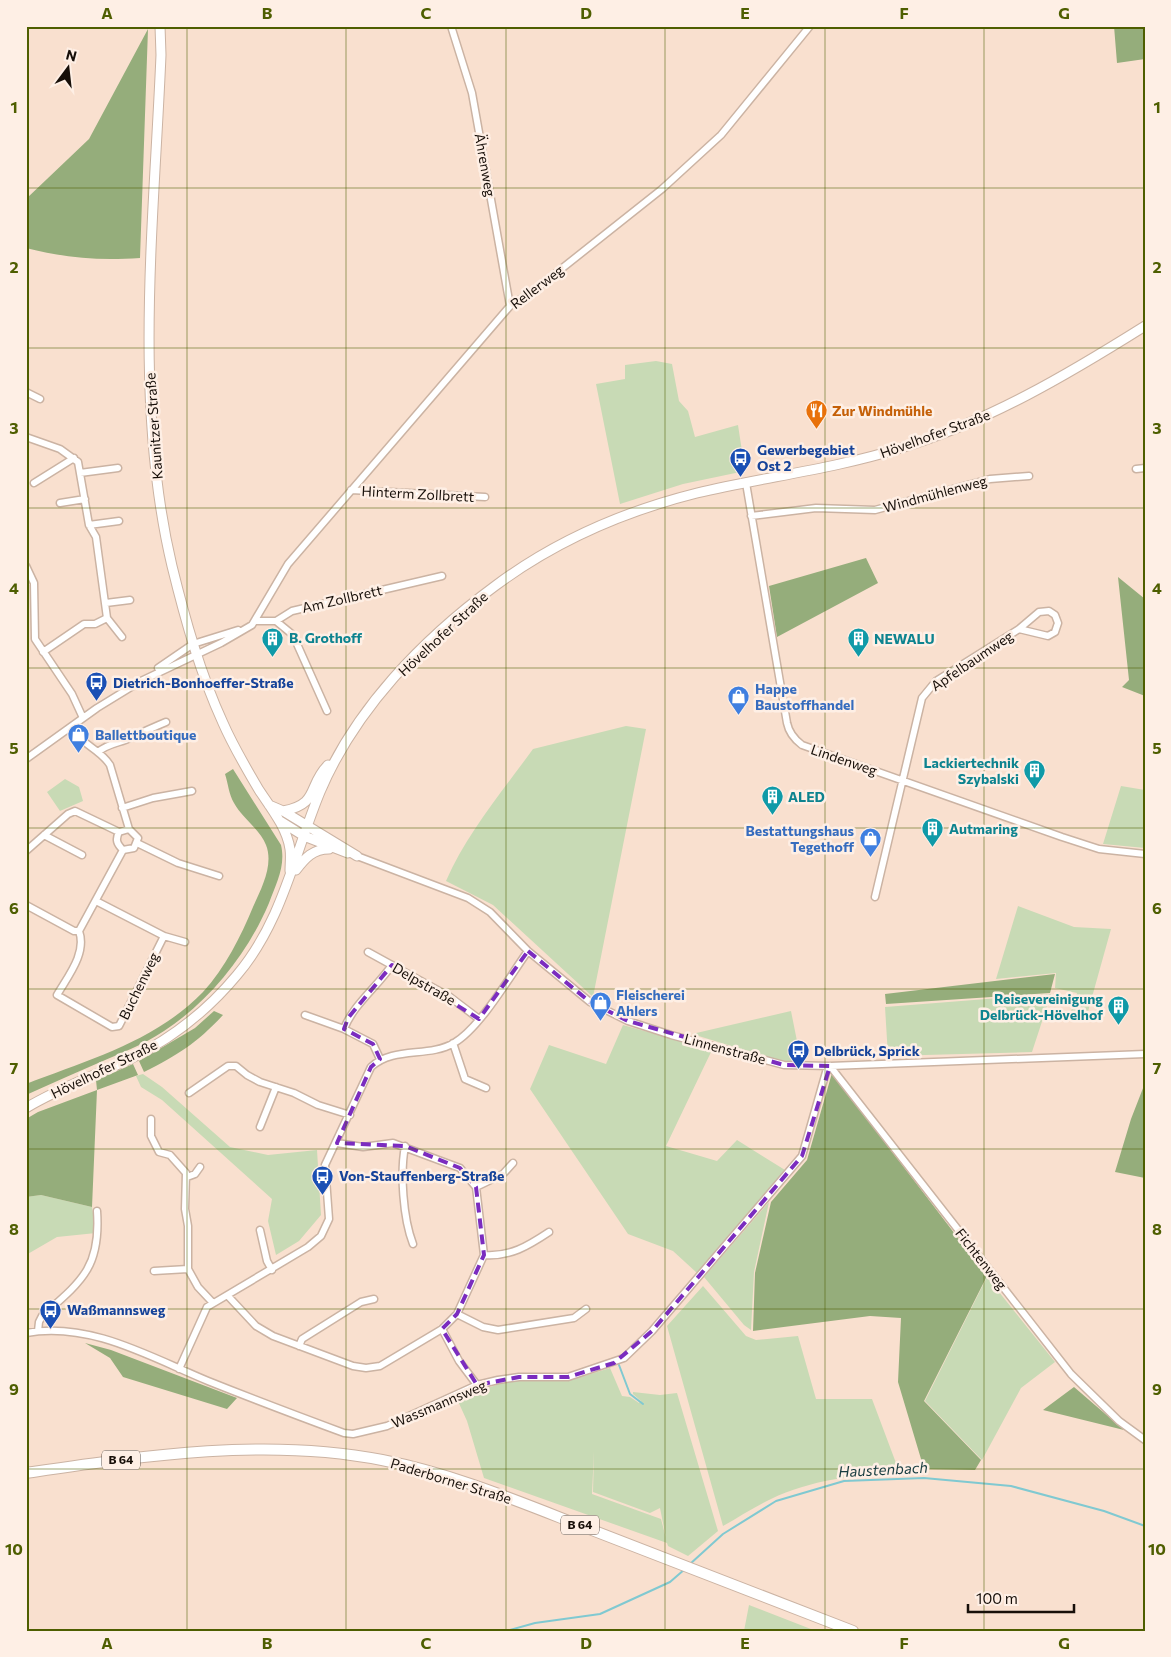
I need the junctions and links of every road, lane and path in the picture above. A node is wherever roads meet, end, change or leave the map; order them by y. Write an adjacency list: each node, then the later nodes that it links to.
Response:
1 (160, 26): 34 (main road, Kaunitzer Straße)
2 (451, 26): 4 (street, Ährenweg)
3 (810, 26): 4 (street, Rellerweg)
4 (510, 306): 17 (street, Rellerweg)
5 (1145, 326): 16 (main road, Hövelhofer Straße)
6 (26, 392): 7 (street)
7 (40, 398)
8 (26, 438): 9 (street)
9 (74, 458): 13 (street); 15 (street)
10 (118, 468): 13 (street)
11 (1145, 468): 12 (street)
12 (1136, 469)
13 (80, 473): 19 (street)
14 (1028, 476): 21 (street, Windmühlenweg)
15 (34, 483)
16 (746, 483): 21 (street, Lindenweg); 43 (main road, Hövelhofer Straße)
17 (351, 490): 18 (street, Hinterm Zollbrett); 29 (street, Rellerweg)
18 (485, 497)
19 (85, 499): 20 (street); 23 (street)
20 (60, 504)
21 (751, 516): 45 (street, Lindenweg)
22 (119, 520): 23 (street)
23 (89, 525): 27 (street)
24 (26, 566): 35 (street)
25 (442, 576): 30 (street, Am Zollbrett)
26 (130, 600): 27 (street)
27 (106, 603): 28 (street)
28 (107, 618): 33 (street); 35 (street)
29 (255, 621): 30 (street, Am Zollbrett); 31 (street)
30 (276, 621): 38 (street)
31 (246, 628): 34 (street); 36 (street)
32 (1019, 629): 32 (street, Apfelbaumweg); 45 (street, Apfelbaumweg)
33 (122, 637)
34 (193, 644): 36 (main road, Kaunitzer Straße); 37 (street)
35 (43, 652): 39 (street)
36 (196, 654): 37 (street); 47 (main road, Kaunitzer Straße)
37 (141, 681): 39 (street)
38 (327, 711)
39 (83, 718): 41 (street)
40 (166, 722): 42 (street)
41 (70, 728): 42 (street); 44 (street)
42 (98, 752): 48 (street)
43 (336, 758): 49 (main road); 51 (main road, Hövelhofer Straße)
44 (26, 759)
45 (902, 780): 60 (street, Lindenweg); 65 (street, Apfelbaumweg)
46 (192, 791): 48 (street)
47 (269, 805): 49 (main road); 50 (main road, Kaunitzer Straße)
48 (122, 808): 52 (street)
49 (283, 811): 51 (main road)
50 (280, 821): 55 (main road); 64 (main road)
51 (307, 826): 55 (main road, Hövelhofer Straße); 62 (main road)
52 (129, 829): 53 (street); 56 (street)
53 (119, 832): 54 (street); 57 (street)
54 (44, 835): 59 (street); 61 (street)
55 (304, 836): 58 (main road); 64 (main road, Hövelhofer Straße)
56 (137, 844): 57 (street); 63 (street)
57 (123, 850): 66 (street)
58 (335, 850): 62 (main road); 64 (main road)
59 (26, 851)
60 (1145, 854)
61 (82, 855)
62 (357, 856): 71 (street, Linnenstraße)
63 (219, 876)
64 (290, 878): 84 (main road, Hövelhofer Straße)
65 (875, 897)
66 (96, 901): 68 (street); 69 (street, Buchenweg)
67 (26, 905): 68 (street)
68 (79, 931): 69 (street, Buchenweg)
69 (164, 936): 70 (street, Buchenweg)
70 (185, 942)
71 (528, 951): 75 (street); 80 (street, Linnenstraße)
72 (368, 952): 73 (street, Delpstraße)
73 (392, 965): 75 (street, Delpstraße); 76 (street)
74 (305, 1015): 76 (street)
75 (479, 1019): 77 (street)
76 (344, 1029): 79 (street)
77 (453, 1043): 79 (street); 82 (street)
78 (1145, 1054): 80 (street, Linnenstraße)
79 (380, 1059): 85 (street)
80 (830, 1066): 112 (street, Wassmannsweg); 113 (street, Fichtenweg)
81 (276, 1087): 83 (street); 85 (street); 87 (street)
82 (486, 1088)
83 (189, 1092)
84 (26, 1108)
85 (350, 1115): 88 (street)
86 (151, 1119): 92 (street)
87 (260, 1127)
88 (337, 1143): 89 (street); 100 (street)
89 (405, 1146): 93 (street); 97 (street)
90 (513, 1163): 93 (street)
91 (200, 1167): 92 (street)
92 (187, 1177): 99 (street)
93 (476, 1187): 98 (street)
94 (97, 1211): 108 (street)
95 (260, 1230): 100 (street)
96 (549, 1232): 98 (street)
97 (413, 1244)
98 (484, 1255): 106 (street)
99 (188, 1269): 101 (street); 104 (street)
100 (272, 1270): 102 (street)
101 (154, 1271)
102 (228, 1296): 104 (street); 110 (street)
103 (374, 1299): 110 (street)
104 (213, 1303): 111 (street)
105 (586, 1309): 106 (street)
106 (457, 1314): 107 (street)
107 (442, 1330): 110 (street); 112 (street)
108 (38, 1331): 109 (street, Wassmannsweg); 111 (street, Wassmannsweg)
109 (26, 1333)
110 (299, 1346)
111 (179, 1368): 112 (street, Wassmannsweg)
112 (477, 1385)
113 (1145, 1440)
114 (26, 1474): 115 (main road, Paderborner Straße / B 64)
115 (853, 1631)

